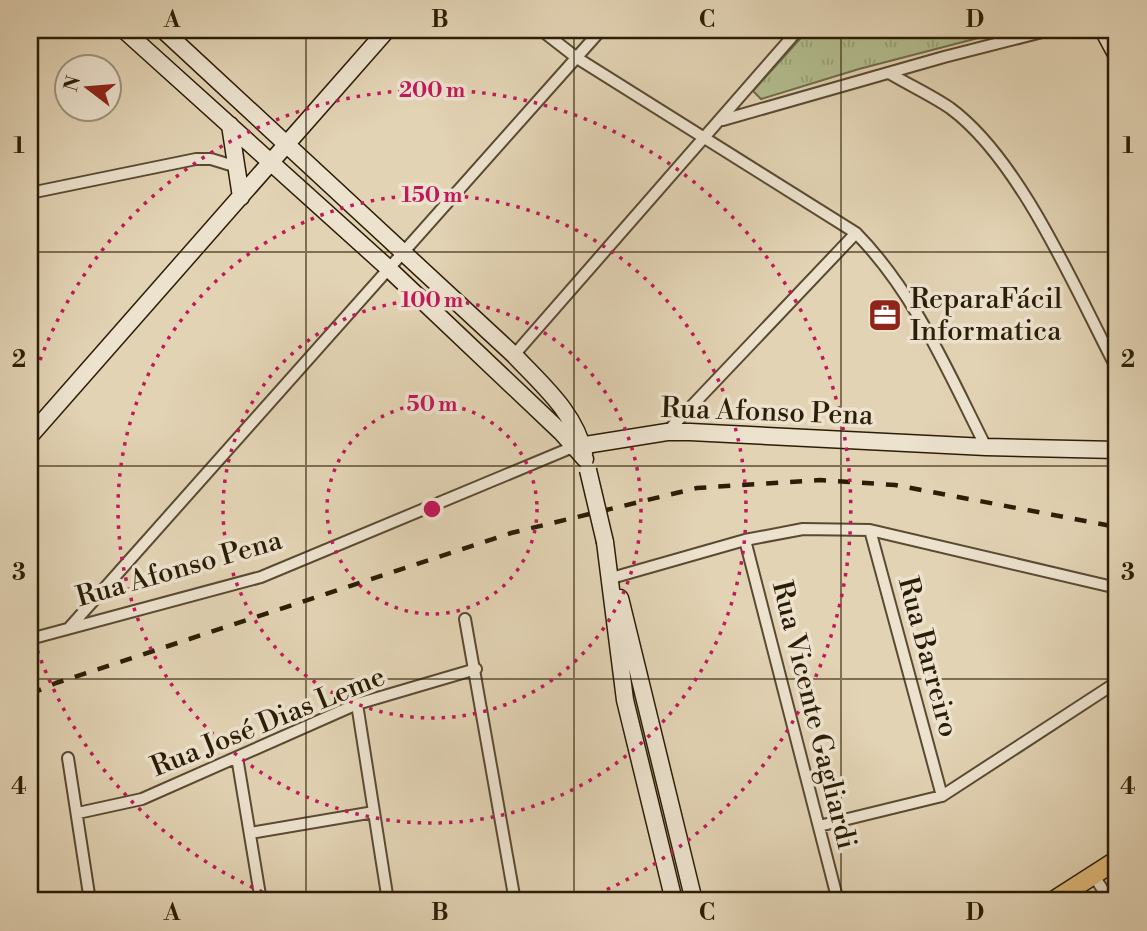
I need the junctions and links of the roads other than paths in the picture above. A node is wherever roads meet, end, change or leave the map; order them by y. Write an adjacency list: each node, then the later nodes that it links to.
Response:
1 (124, 30): 13 (main road)
2 (163, 30): 15 (main road)
3 (387, 30): 15 (main road)
4 (541, 30): 10 (street)
5 (601, 30): 10 (street)
6 (797, 30): 12 (street)
7 (1050, 30): 11 (street)
8 (1103, 30): 9 (main road)
9 (1117, 56)
10 (577, 58): 14 (street); 21 (street)
11 (889, 74): 12 (street); 24 (street)
12 (720, 121): 14 (street)
13 (230, 125): 16 (main road); 17 (main road)
14 (707, 137): 20 (street); 23 (street)
15 (287, 142): 16 (main road); 21 (main road)
16 (271, 162): 19 (main road); 22 (main road)
17 (237, 167): 18 (street); 19 (main road)
18 (30, 194)
19 (242, 197): 26 (main road)
20 (856, 233): 25 (street); 27 (street)
21 (405, 251): 22 (street); 23 (main road)
22 (388, 268): 29 (main road); 35 (street)
23 (514, 355): 29 (main road)
24 (1117, 369)
25 (667, 432): 27 (main road, Rua Afonso Pena); 29 (main road, Rua Afonso Pena)
26 (30, 436)
27 (986, 447): 28 (main road, Rua Afonso Pena)
28 (1117, 450)
29 (582, 455): 32 (main road, bridge); 35 (street, Rua Afonso Pena)
30 (870, 530): 31 (street); 33 (street); 42 (street, Rua Barreiro)
31 (745, 540): 32 (street); 45 (street, Rua Vicente Gagliardi)
32 (612, 578): 53 (main road); 54 (main road)
33 (1117, 588)
34 (465, 619): 37 (street)
35 (70, 627): 36 (street, Rua Afonso Pena)
36 (30, 639)
37 (476, 669): 39 (street, Rua José Dias Leme); 52 (street)
38 (1117, 682): 42 (street)
39 (357, 704): 40 (street, Rua José Dias Leme); 43 (street)
40 (237, 757): 44 (street, Rua José Dias Leme); 46 (street)
41 (68, 758): 44 (street)
42 (942, 796): 45 (street)
43 (374, 812): 46 (street); 51 (street)
44 (78, 813): 49 (street)
45 (819, 826): 55 (street, Rua Vicente Gagliardi)
46 (250, 833): 50 (street)
47 (1117, 860): 48 (main road)
48 (1094, 876): 56 (main road); 57 (street)
49 (90, 901)
50 (261, 901)
51 (388, 901)
52 (515, 901)
53 (674, 901)
54 (694, 901)
55 (838, 901)
56 (1054, 901)
57 (1110, 901)

